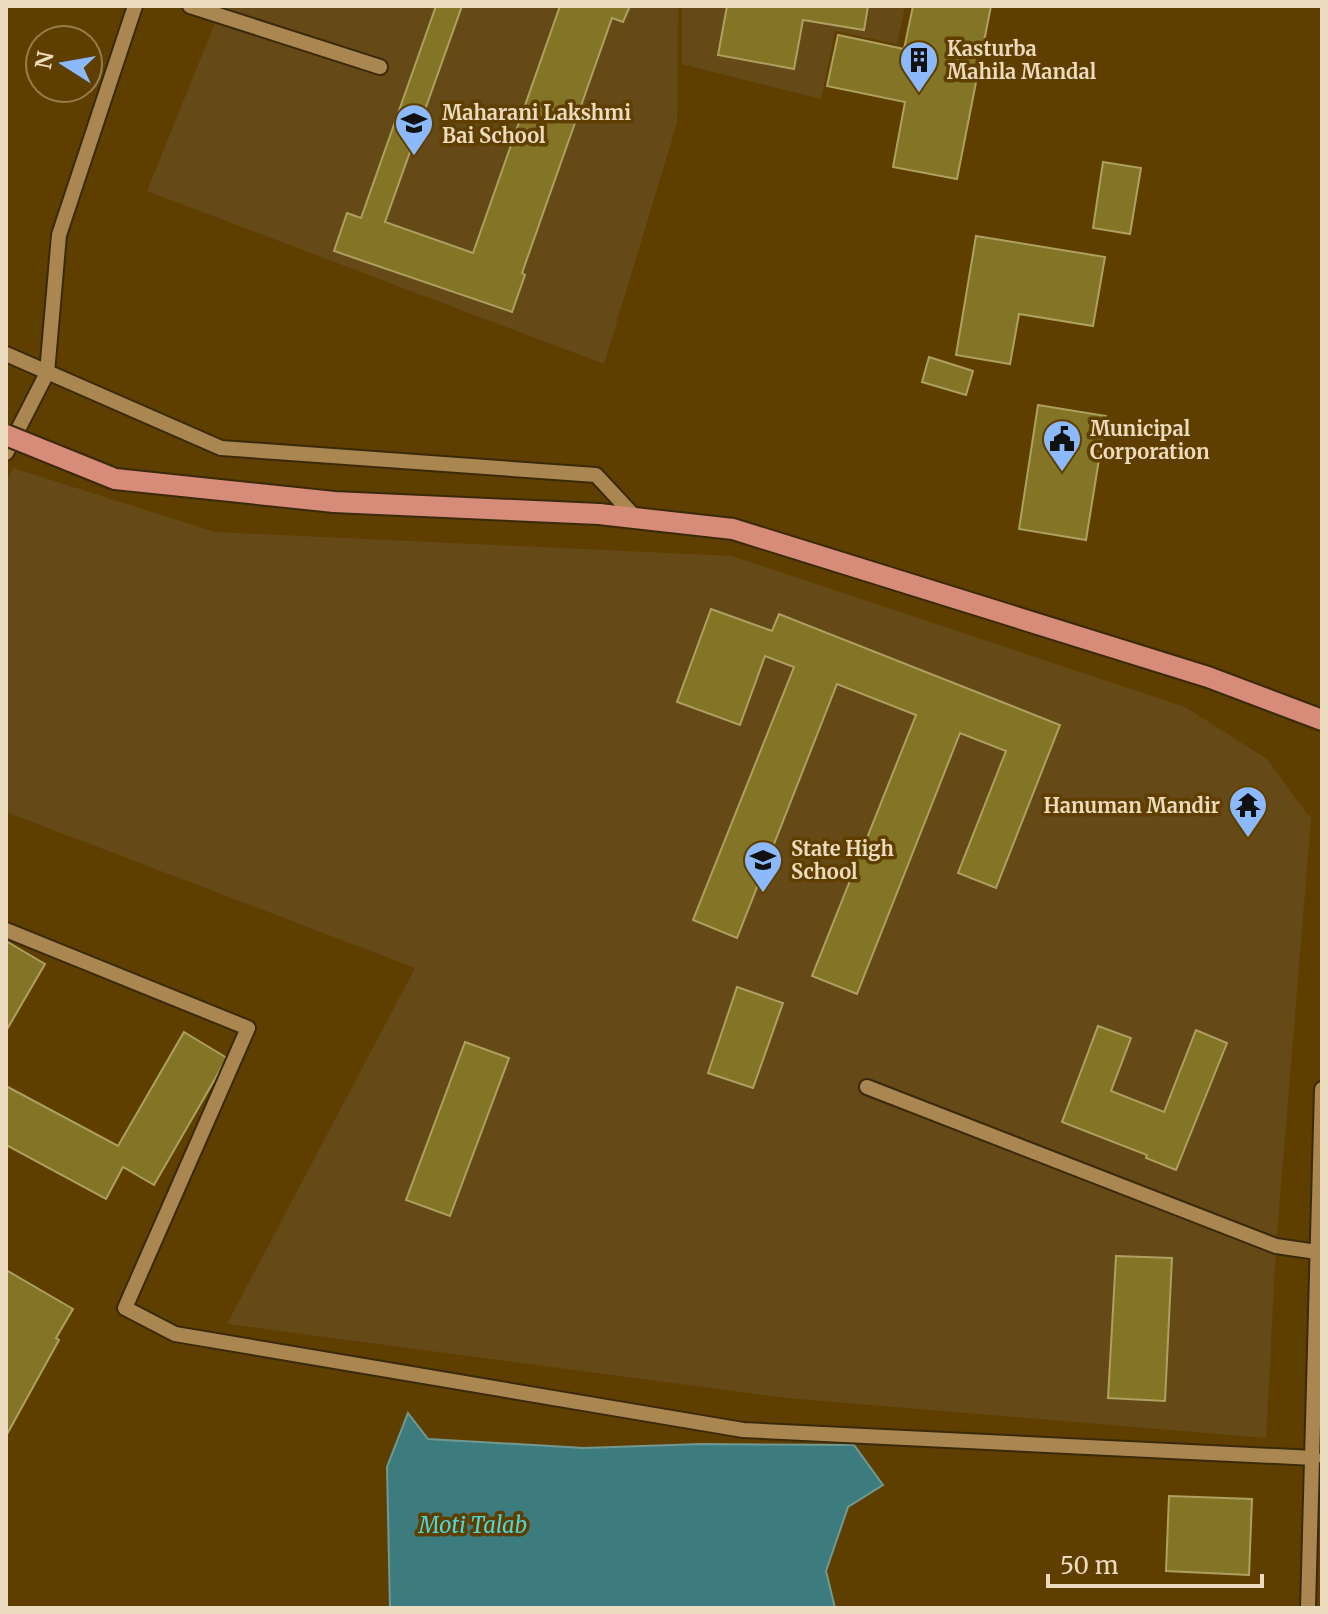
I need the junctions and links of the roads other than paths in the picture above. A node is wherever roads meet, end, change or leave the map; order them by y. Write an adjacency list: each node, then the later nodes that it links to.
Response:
1 (135, 6): 5 (street)
2 (190, 6): 3 (street)
3 (380, 67)
4 (6, 354): 5 (street)
5 (47, 373): 7 (street); 8 (street)
6 (6, 435): 8 (main road, bridge)
7 (6, 453)
8 (636, 518): 9 (main road)
9 (1322, 720)
10 (6, 930): 14 (street)
11 (867, 1087): 13 (street)
12 (1322, 1089): 13 (street)
13 (1317, 1252): 14 (street)
14 (1314, 1458): 15 (street)
15 (1308, 1608)

